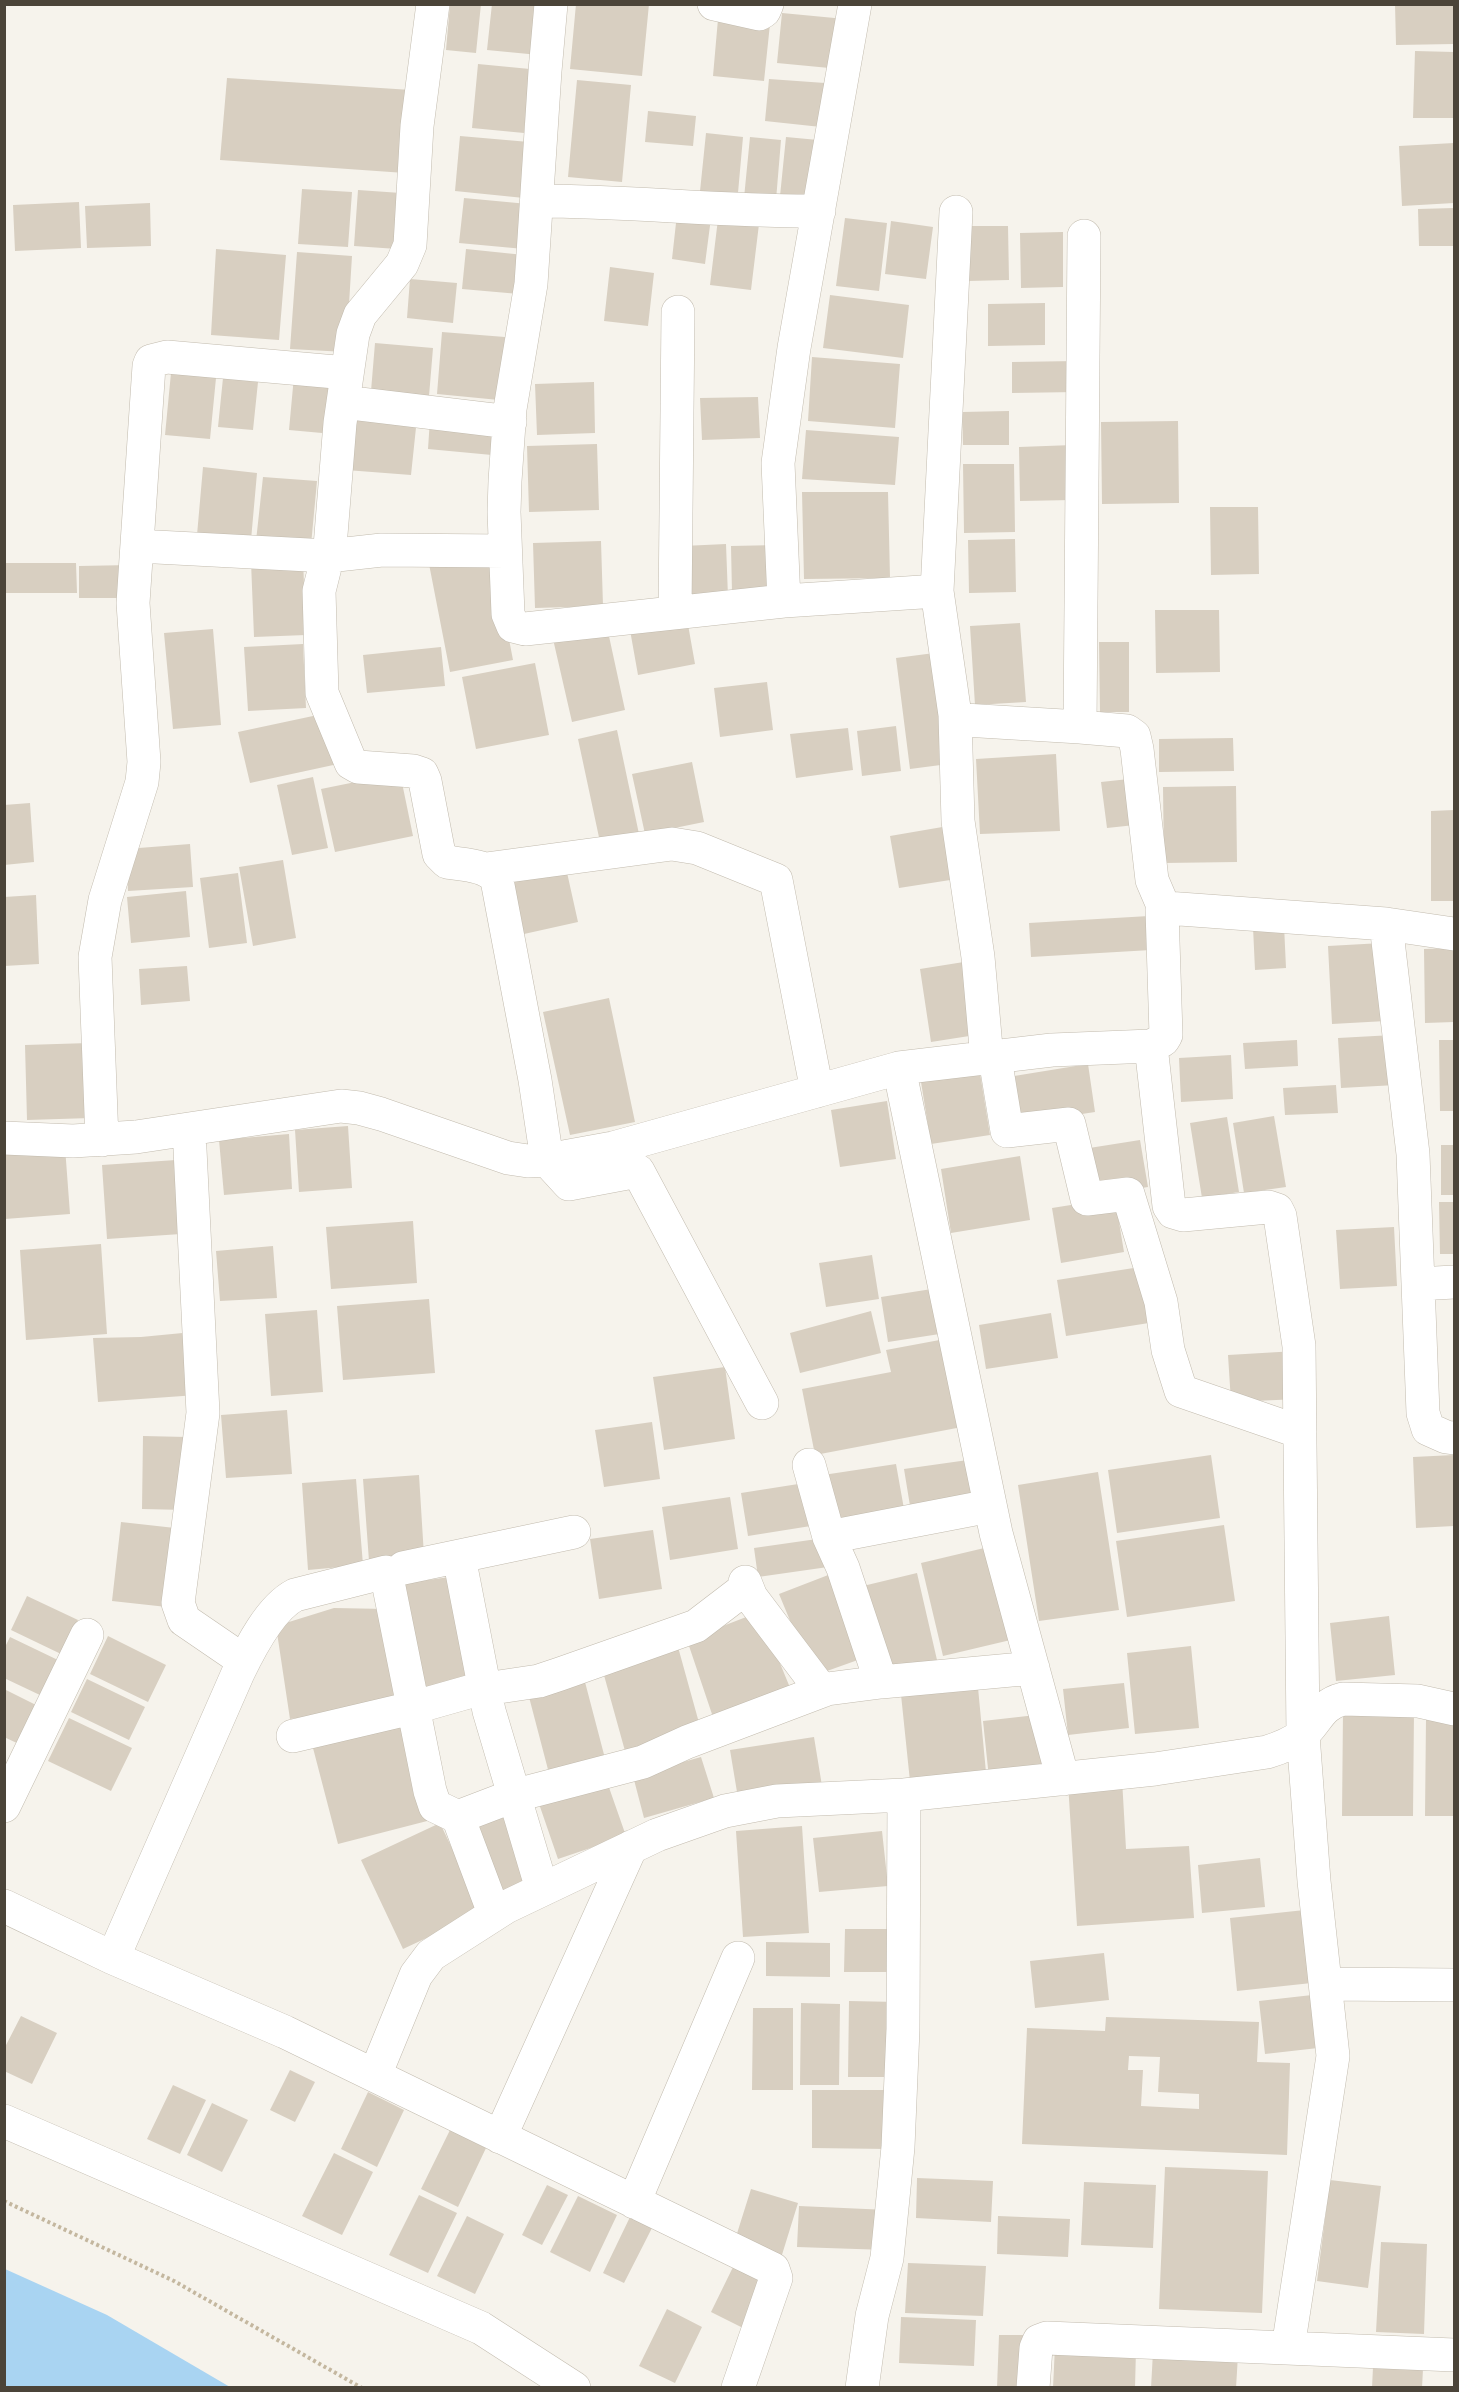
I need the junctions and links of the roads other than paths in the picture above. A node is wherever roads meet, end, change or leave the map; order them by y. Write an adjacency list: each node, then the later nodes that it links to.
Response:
1 (433, 4): 11 (street)
2 (551, 4): 6 (street)
3 (714, 4): 4 (street)
4 (767, 4)
5 (855, 4): 7 (street)
6 (538, 201): 7 (street); 12 (street)
7 (819, 211): 17 (street)
8 (957, 212): 16 (street)
9 (1084, 236): 20 (street)
10 (678, 312): 18 (street)
11 (345, 387): 12 (street); 13 (street); 15 (street)
12 (510, 422): 14 (street)
13 (137, 546): 15 (street); 31 (street)
14 (505, 551): 15 (street); 18 (street)
15 (327, 556): 21 (street)
16 (937, 591): 17 (street); 19 (street)
17 (783, 601): 18 (street)
18 (675, 612)
19 (955, 715): 20 (street); 26 (street)
20 (1080, 727): 22 (street)
21 (486, 869): 28 (street); 32 (street)
22 (1164, 908): 23 (street); 25 (street)
23 (1386, 924): 24 (street); 34 (street)
24 (1455, 934)
25 (1150, 1046): 26 (street); 36 (street)
26 (991, 1058): 27 (street); 36 (street)
27 (899, 1068): 28 (street); 39 (street)
28 (817, 1091): 32 (street)
29 (189, 1129): 31 (street); 32 (street); 45 (street)
30 (4, 1138): 31 (street)
31 (102, 1140)
32 (547, 1160): 35 (street)
33 (1455, 1282): 34 (street)
34 (1418, 1284): 37 (street)
35 (762, 1403)
36 (1300, 1432): 52 (street)
37 (1455, 1438)
38 (809, 1465): 41 (street)
39 (990, 1506): 41 (street); 46 (street)
40 (574, 1532): 42 (street)
41 (829, 1537): 47 (street)
42 (459, 1557): 43 (street); 48 (street)
43 (403, 1568)
44 (87, 1635): 57 (street)
45 (244, 1661): 50 (street); 63 (street)
46 (1034, 1668): 47 (street); 54 (street)
47 (881, 1682): 49 (street)
48 (484, 1688): 49 (street); 50 (street); 56 (street)
49 (822, 1691): 56 (street)
50 (412, 1708): 53 (street); 58 (street)
51 (1455, 1709): 52 (street)
52 (1303, 1735): 54 (street); 65 (street)
53 (293, 1736)
54 (1063, 1779): 55 (street)
55 (904, 1795): 59 (street); 75 (street)
56 (513, 1796): 58 (street); 60 (street)
57 (4, 1806)
58 (458, 1816): 62 (street)
59 (631, 1847): 60 (street); 69 (street)
60 (542, 1889): 62 (street)
61 (4, 1906): 63 (street)
62 (494, 1913): 67 (street)
63 (113, 1958): 67 (street)
64 (738, 1958): 70 (street)
65 (1326, 1984): 66 (street); 71 (street)
66 (1455, 1985)
67 (375, 2075): 69 (street)
68 (4, 2121): 73 (street)
69 (500, 2137): 70 (street)
70 (634, 2202): 74 (street)
71 (1288, 2348): 72 (street); 76 (street)
72 (1455, 2355)
73 (574, 2388)
74 (738, 2388)
75 (861, 2388)
76 (1033, 2388)

